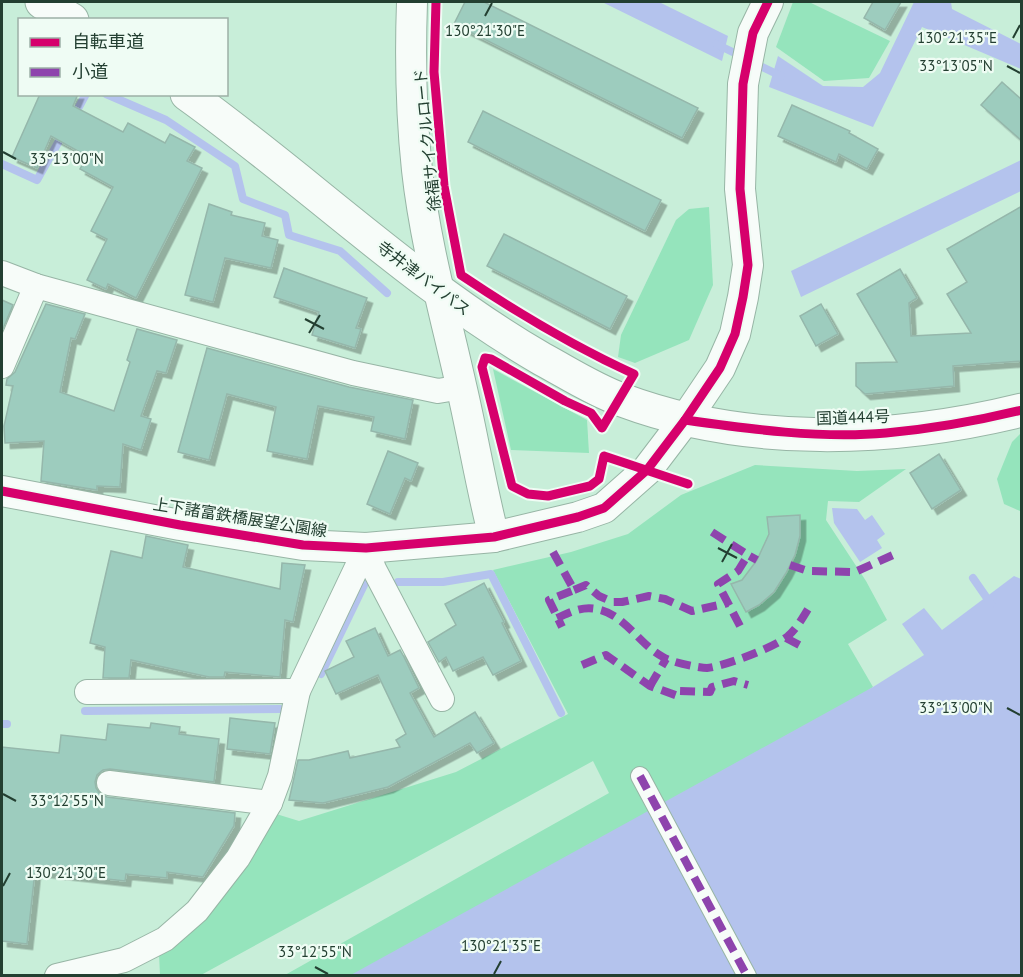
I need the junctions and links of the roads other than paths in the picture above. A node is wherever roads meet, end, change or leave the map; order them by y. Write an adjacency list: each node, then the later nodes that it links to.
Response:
1 (42, 2): 4 (highway)
2 (412, 2): 8 (street)
3 (768, 2): 12 (street, 上下諸富鉄橋展望公園線)
4 (69, 18)
5 (190, 96): 8 (highway, 寺井津バイパス)
6 (2, 273): 7 (street)
7 (36, 286): 9 (street); 10 (street)
8 (439, 292): 10 (street); 12 (highway, 寺井津バイパス)
9 (2, 366)
10 (462, 387): 14 (street)
11 (1022, 410): 12 (highway, 国道444号)
12 (685, 420): 14 (street, 上下諸富鉄橋展望公園線)
13 (2, 491): 15 (street, 上下諸富鉄橋展望公園線)
14 (494, 537): 15 (street, 上下諸富鉄橋展望公園線)
15 (366, 548): 16 (street); 18 (street)
16 (298, 691): 17 (street); 21 (street)
17 (87, 692)
18 (442, 699)
19 (640, 776): 23 (street)
20 (109, 783): 21 (street)
21 (270, 803): 22 (street)
22 (57, 975)
23 (747, 975)

